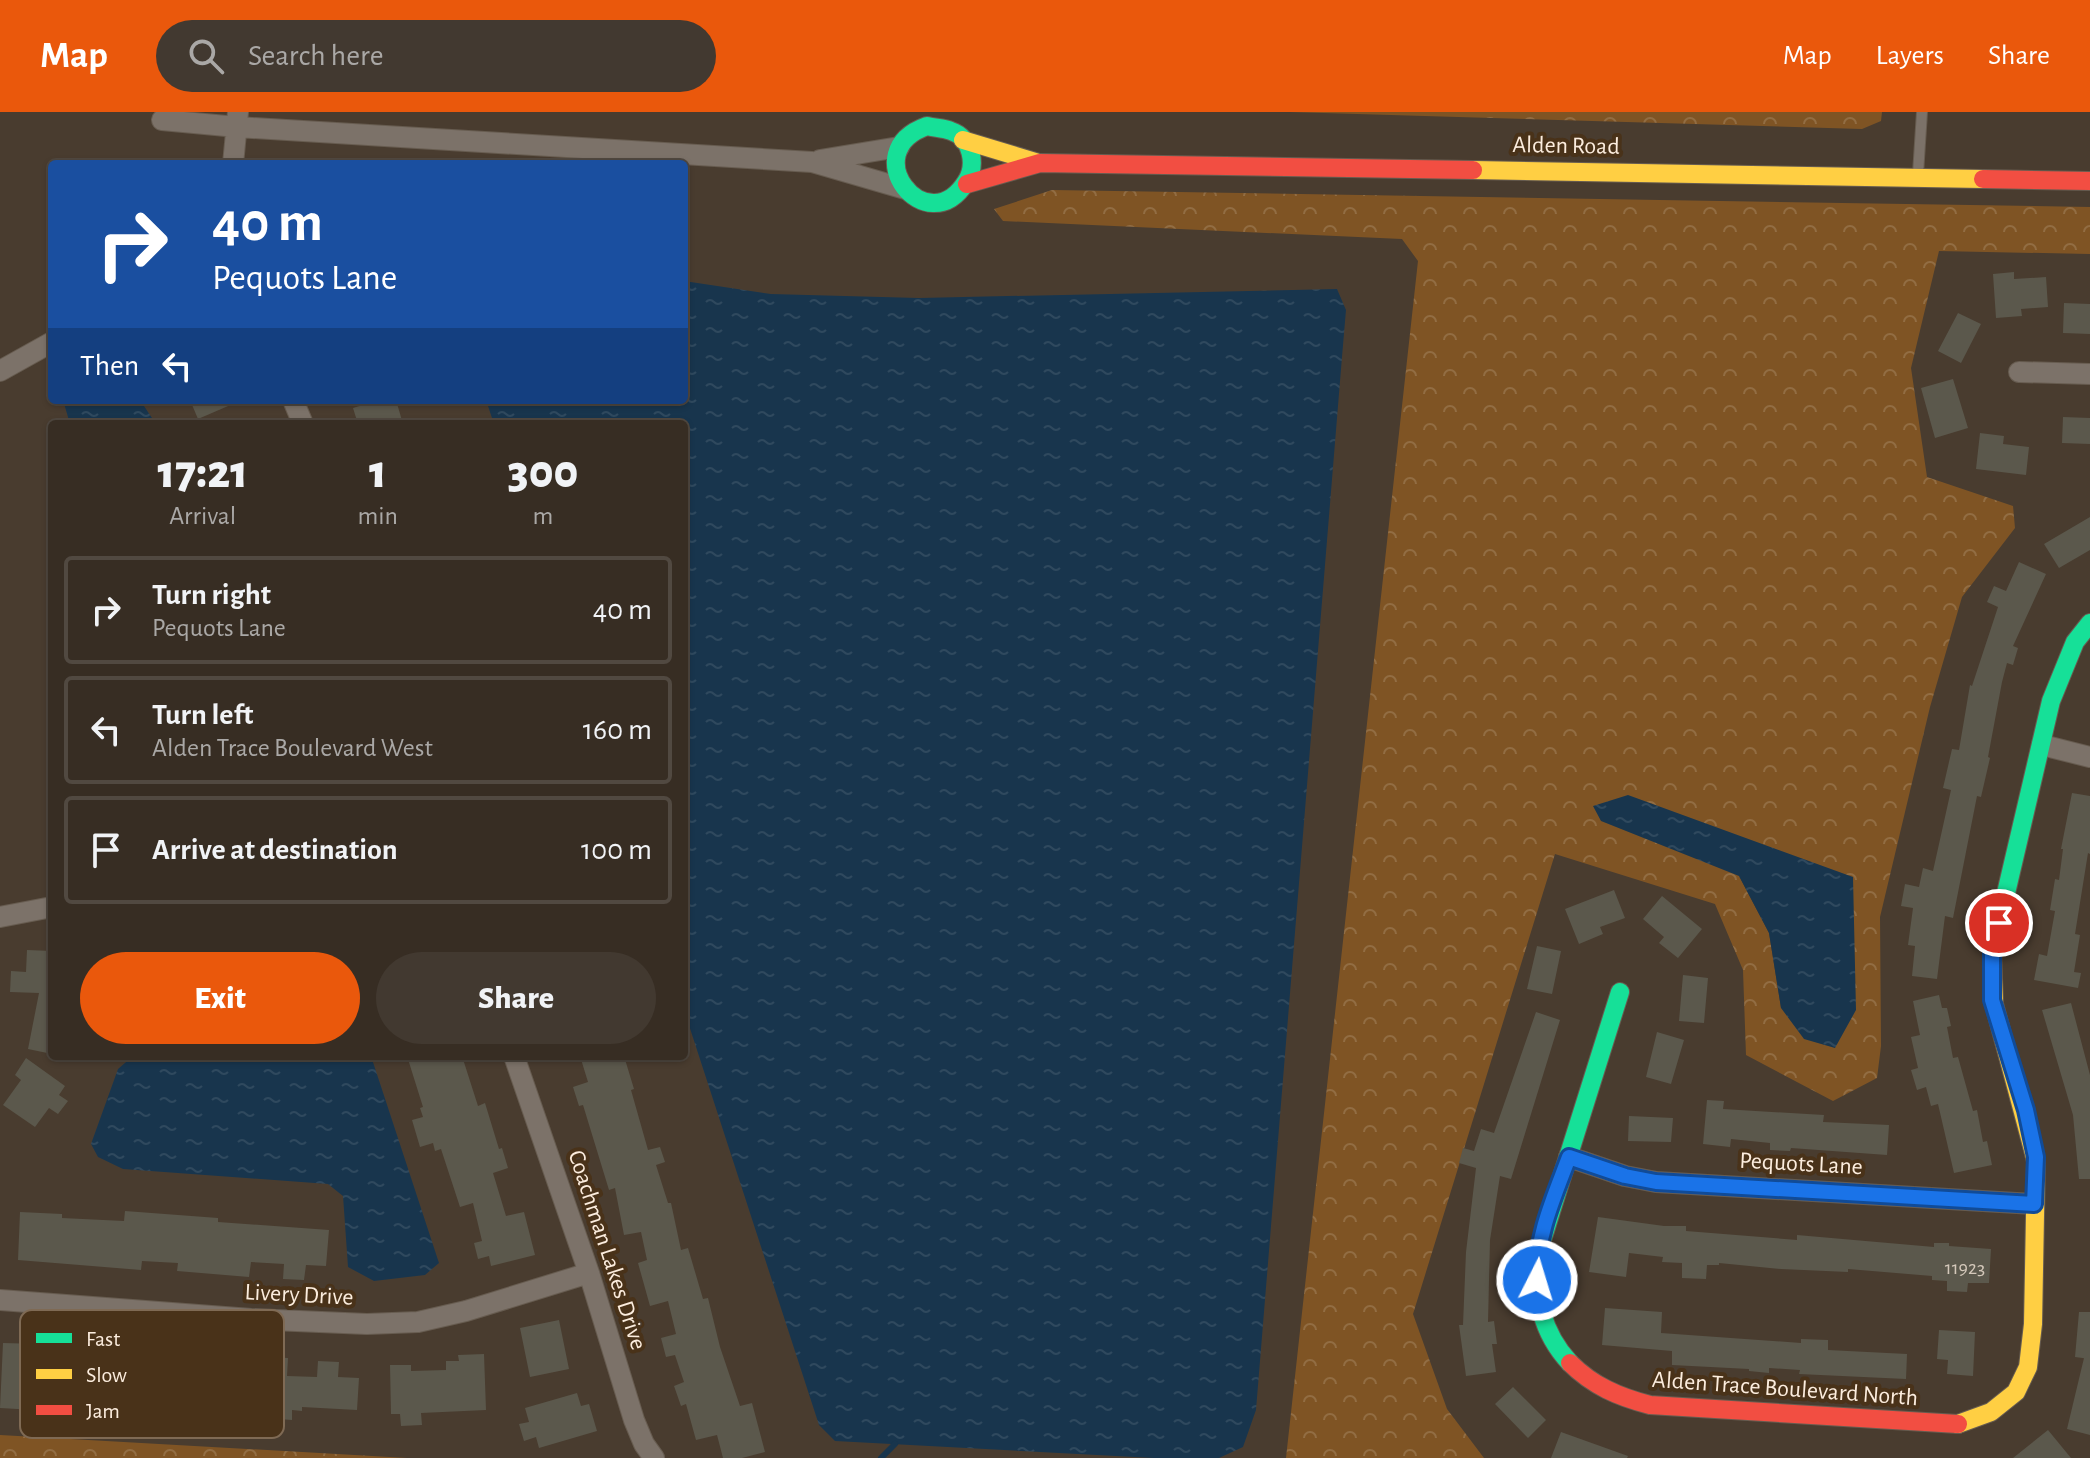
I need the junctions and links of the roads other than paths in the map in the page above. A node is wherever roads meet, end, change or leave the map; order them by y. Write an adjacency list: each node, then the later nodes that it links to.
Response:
1 (957, 112): 6 (street)
2 (1922, 112): 11 (lane)
3 (237, 119): 5 (street); 8 (street); 9 (street)
4 (927, 119): 6 (street); 7 (street)
5 (162, 120)
6 (959, 136): 10 (street, Alden Road); 13 (street)
7 (899, 147): 9 (street); 14 (street)
8 (233, 160)
9 (812, 162): 14 (street)
10 (1040, 163): 11 (street, Alden Road); 13 (street, Alden Road)
11 (1918, 180): 12 (street, Alden Road)
12 (2090, 181)
13 (967, 184): 14 (street)
14 (905, 189)
15 (48, 344): 16 (street)
16 (0, 371)
17 (2019, 372): 18 (street)
18 (2090, 374)
19 (2090, 623): 20 (street)
20 (2042, 745): 21 (street); 27 (street)
21 (2090, 757)
22 (48, 908): 23 (street)
23 (0, 917)
24 (1620, 992): 26 (street, Alden Trace Boulevard North)
25 (515, 1060): 28 (street, Coachman Lakes Drive)
26 (1569, 1157): 27 (street, Pequots Lane); 27 (street, Alden Trace Boulevard North)
27 (2034, 1204)
28 (589, 1273): 31 (street, Livery Drive); 32 (street, Coachman Lakes Drive)
29 (0, 1300): 30 (street, Livery Drive)
30 (132, 1310)
31 (284, 1320)
32 (652, 1456)

